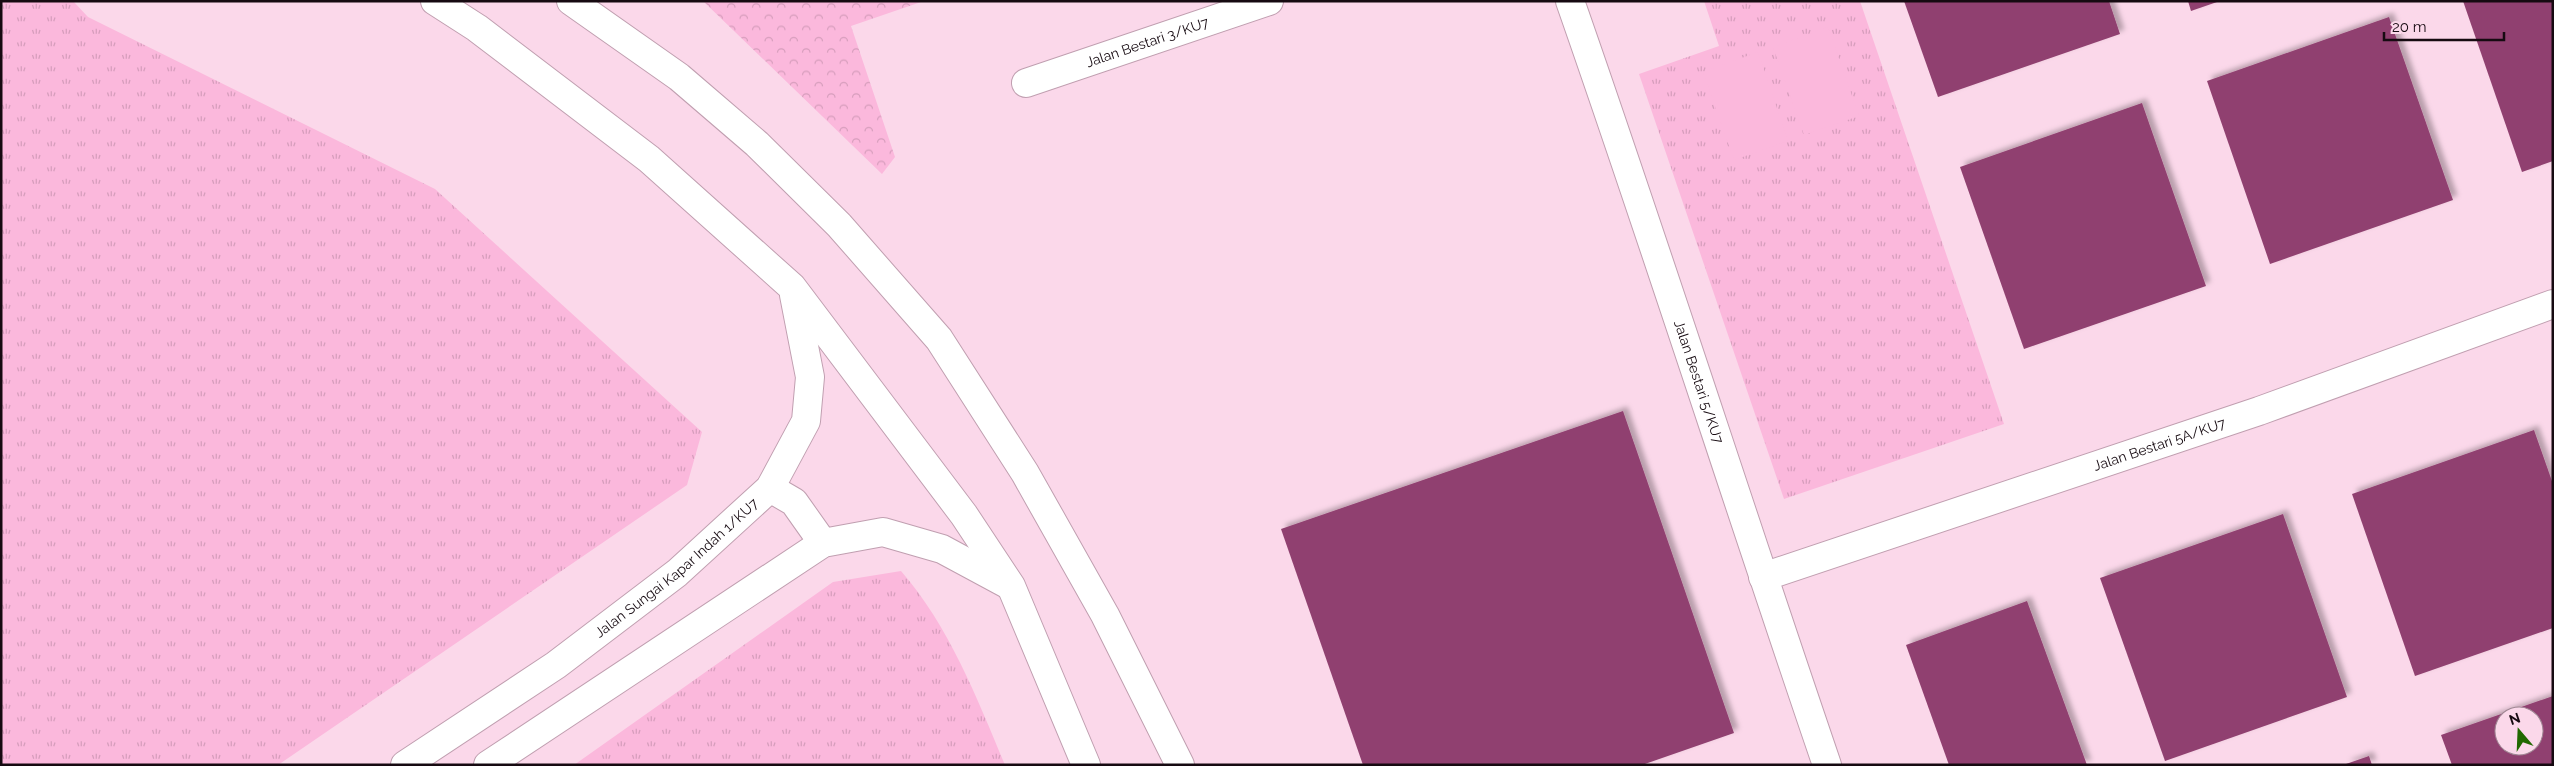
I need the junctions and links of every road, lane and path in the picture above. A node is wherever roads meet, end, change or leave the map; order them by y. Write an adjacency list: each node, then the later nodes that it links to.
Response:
1 (435, 1): 6 (street)
2 (571, 1): 15 (street)
3 (1269, 1): 5 (street, Jalan Bestari 3/KU7)
4 (1570, 1): 10 (street, Jalan Bestari 5/KU7)
5 (1026, 83)
6 (792, 287): 8 (street, Jalan Sungai Kapar Indah 1/KU7); 11 (street)
7 (2553, 304): 10 (street, Jalan Bestari 5A/KU7)
8 (770, 488): 9 (street); 12 (street, Jalan Sungai Kapar Indah 1/KU7)
9 (823, 543): 11 (street); 13 (street)
10 (1763, 578): 16 (street, Jalan Bestari 5/KU7)
11 (1010, 586): 14 (street)
12 (405, 765)
13 (488, 765)
14 (1086, 765)
15 (1180, 765)
16 (1827, 765)

